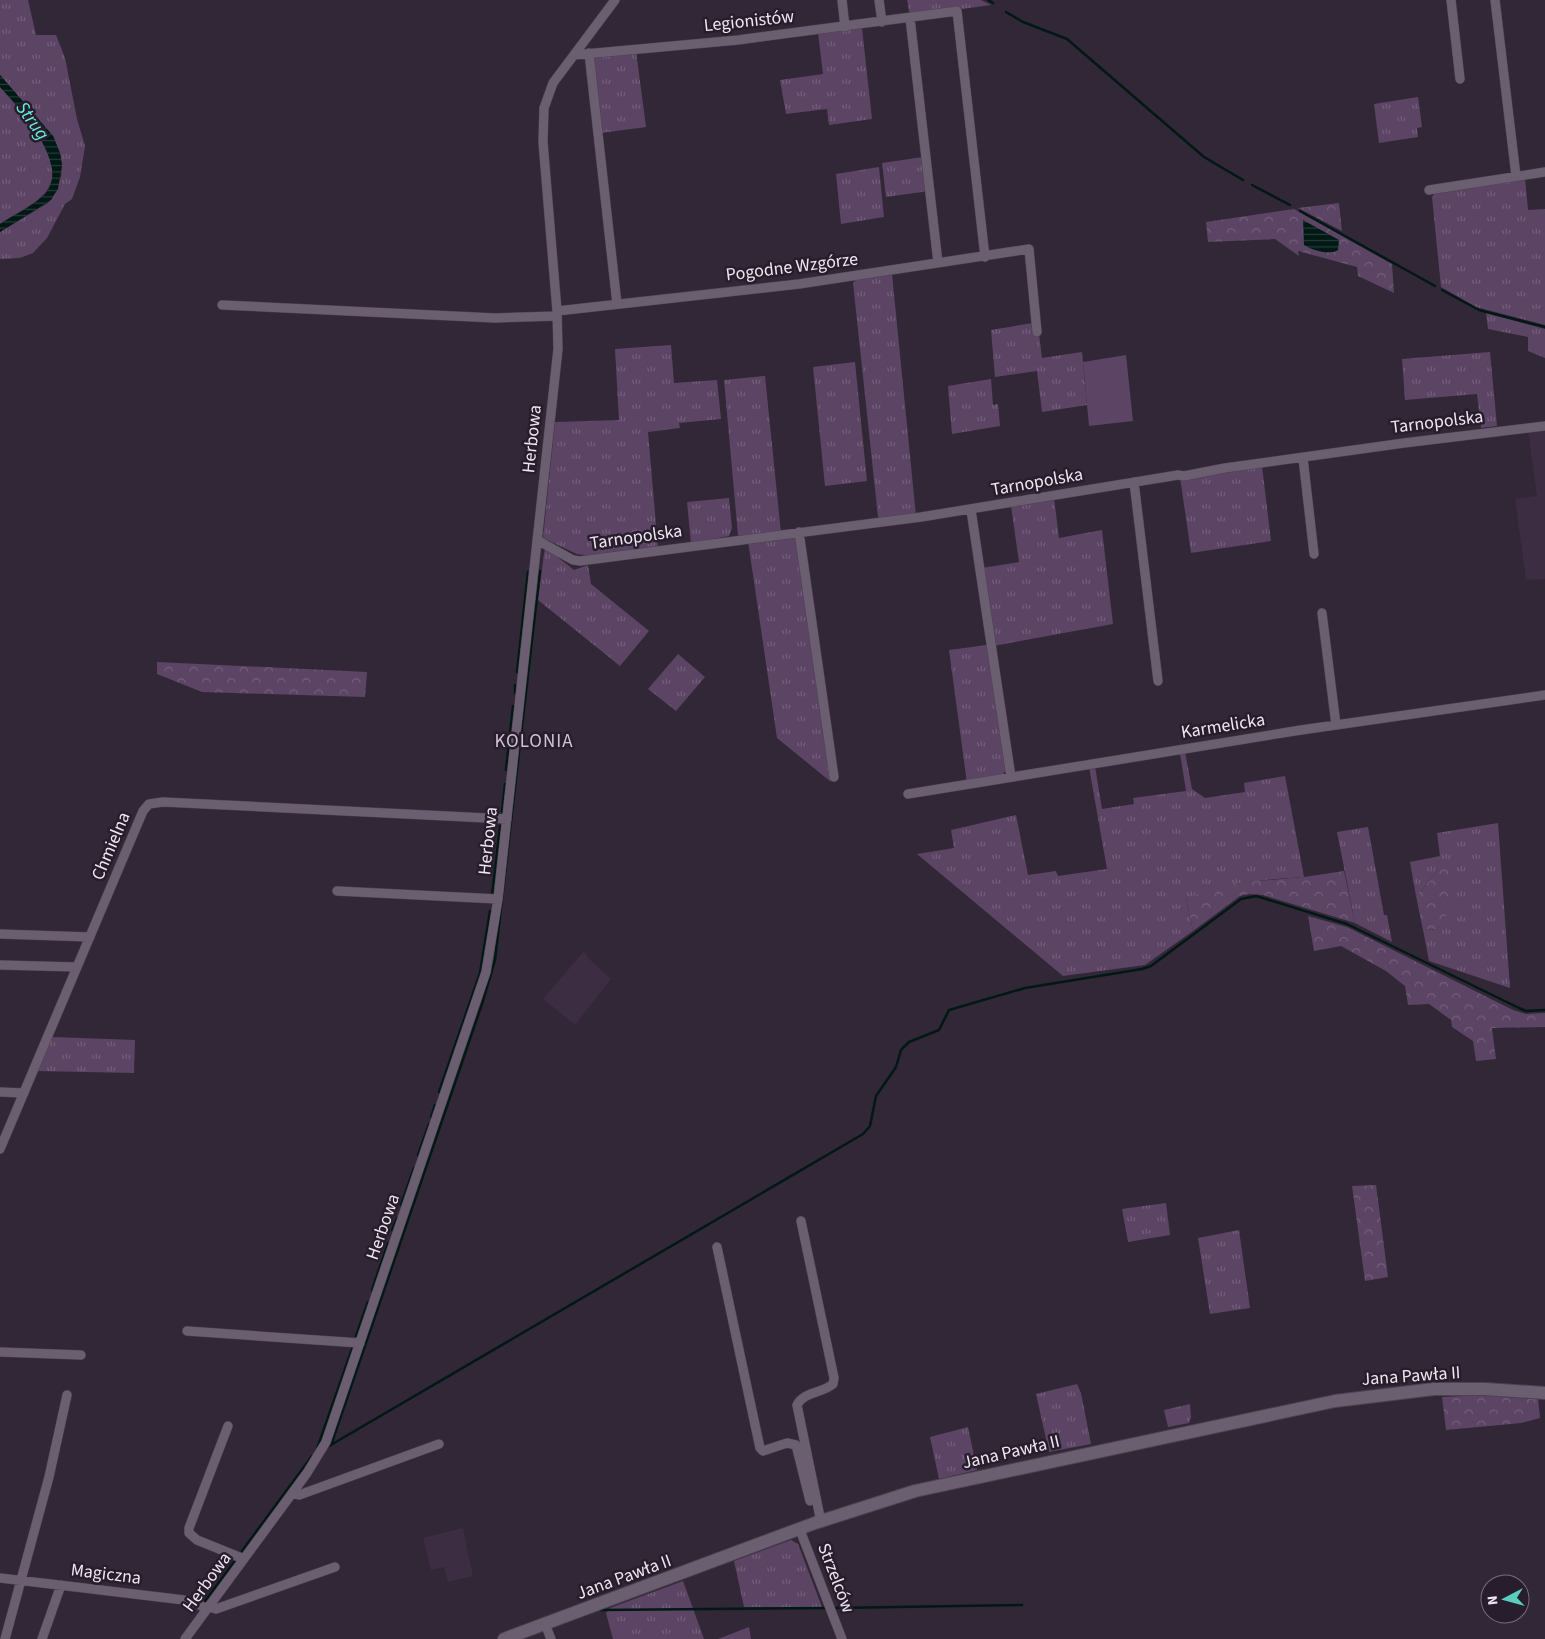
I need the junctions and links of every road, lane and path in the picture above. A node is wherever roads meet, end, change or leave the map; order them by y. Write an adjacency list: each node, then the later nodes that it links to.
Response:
1 (615, 0): 10 (street, Herbowa)
2 (842, 0): 8 (street)
3 (879, 0): 7 (street)
4 (1451, 0): 11 (street)
5 (1495, 0): 13 (street)
6 (910, 18): 7 (street, Legionistów); 15 (street, Legionistów); 16 (street)
7 (882, 22): 8 (street, Legionistów)
8 (845, 27): 9 (street, Legionistów)
9 (589, 53): 10 (street, Legionistów); 17 (street)
10 (574, 54): 19 (street, Herbowa)
11 (1460, 79)
12 (1545, 172): 13 (street)
13 (1516, 176): 14 (street)
14 (1429, 190)
15 (985, 256): 16 (street, Pogodne Wzgórze); 20 (street, Pogodne Wzgórze)
16 (938, 263): 17 (street, Pogodne Wzgórze)
17 (617, 304): 19 (street, Pogodne Wzgórze)
18 (222, 305): 19 (street, Pogodne Wzgórze)
19 (557, 313): 26 (street, Herbowa)
20 (1037, 332)
21 (1545, 426): 22 (street, Tarnopolska)
22 (1303, 458): 23 (street, Tarnopolska); 27 (street)
23 (1134, 482): 24 (street, Tarnopolska); 29 (street)
24 (971, 510): 25 (street, Tarnopolska); 33 (street)
25 (799, 532): 26 (street, Tarnopolska); 32 (street)
26 (537, 540): 35 (street, Herbowa)
27 (1314, 554)
28 (1322, 613): 31 (street)
29 (1158, 681)
30 (1545, 695): 31 (street, Karmelicka)
31 (1336, 725): 33 (street, Karmelicka)
32 (834, 777)
33 (1010, 777): 34 (street, Karmelicka)
34 (908, 794)
35 (507, 820): 37 (street, Herbowa); 39 (street, Chmielna)
36 (337, 891): 37 (street)
37 (498, 899): 48 (street, Herbowa)
38 (0, 934): 39 (street)
39 (90, 938): 41 (street, Chmielna)
40 (0, 965): 41 (street)
41 (77, 967): 43 (street, Chmielna)
42 (0, 1092): 43 (street)
43 (24, 1093): 44 (street, Chmielna)
44 (0, 1149)
45 (801, 1221): 56 (street)
46 (717, 1247): 56 (street)
47 (187, 1331): 48 (street)
48 (360, 1343): 55 (street, Herbowa)
49 (0, 1352): 50 (street)
50 (81, 1355)
51 (1545, 1393): 56 (street, Jana Pawła II)
52 (67, 1395): 61 (street)
53 (228, 1426): 58 (street)
54 (439, 1444): 55 (street)
55 (292, 1493): 58 (street, Herbowa)
56 (818, 1522): 57 (street, Jana Pawła II)
57 (800, 1530): 64 (street, Jana Pawła II); 70 (street, Strzelców)
58 (244, 1559): 63 (street, Herbowa)
59 (335, 1566): 63 (street)
60 (0, 1578): 61 (street, Magiczna)
61 (22, 1580): 62 (street, Magiczna); 65 (street)
62 (61, 1585): 63 (street, Magiczna); 66 (street)
63 (208, 1608): 67 (street, Herbowa)
64 (545, 1624): 68 (street, Jana Pawła II); 69 (street)
65 (5, 1639)
66 (42, 1639)
67 (185, 1639)
68 (504, 1639)
69 (551, 1639)
70 (842, 1639)

